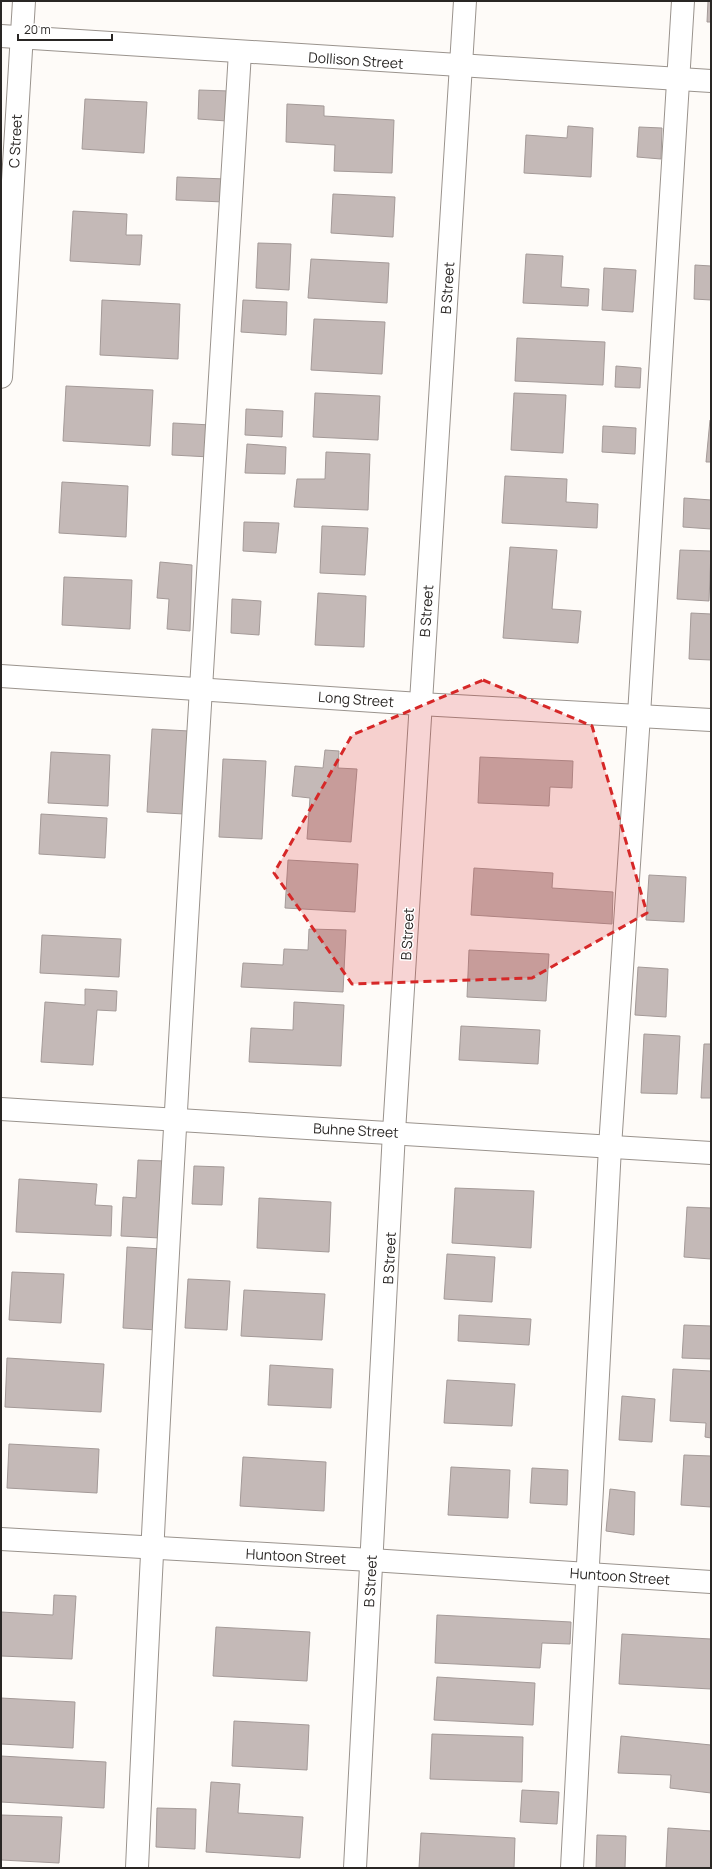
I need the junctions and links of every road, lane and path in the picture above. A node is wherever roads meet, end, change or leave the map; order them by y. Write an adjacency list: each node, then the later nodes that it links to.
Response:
1 (24, 1): 4 (street, C Street)
2 (465, 1): 6 (street, B Street)
3 (683, 1): 7 (street)
4 (11, 37): 5 (street, Dollison Street); 9 (street, C Street)
5 (240, 52): 6 (street, Dollison Street); 11 (street)
6 (461, 66): 7 (street, Dollison Street); 12 (street, B Street)
7 (679, 79): 8 (street, Dollison Street); 13 (street)
8 (711, 81)
9 (1, 363)
10 (1, 676): 11 (street, Long Street)
11 (202, 688): 12 (street, Long Street); 16 (street)
12 (420, 704): 13 (street, Long Street); 17 (street, B Street)
13 (639, 715): 14 (street, Long Street); 18 (street)
14 (711, 720)
15 (1, 1109): 16 (street, Buhne Street)
16 (175, 1120): 17 (street, Buhne Street); 21 (street)
17 (394, 1132): 18 (street, Buhne Street); 22 (street, B Street)
18 (610, 1147): 19 (street, Buhne Street); 23 (street)
19 (711, 1153)
20 (1, 1539): 21 (street, Huntoon Street)
21 (151, 1547): 22 (street, Huntoon Street); 25 (street)
22 (371, 1560): 23 (street, Huntoon Street); 26 (street, B Street)
23 (589, 1573): 24 (street, Huntoon Street); 27 (street)
24 (711, 1582)
25 (137, 1868)
26 (355, 1868)
27 (572, 1868)

